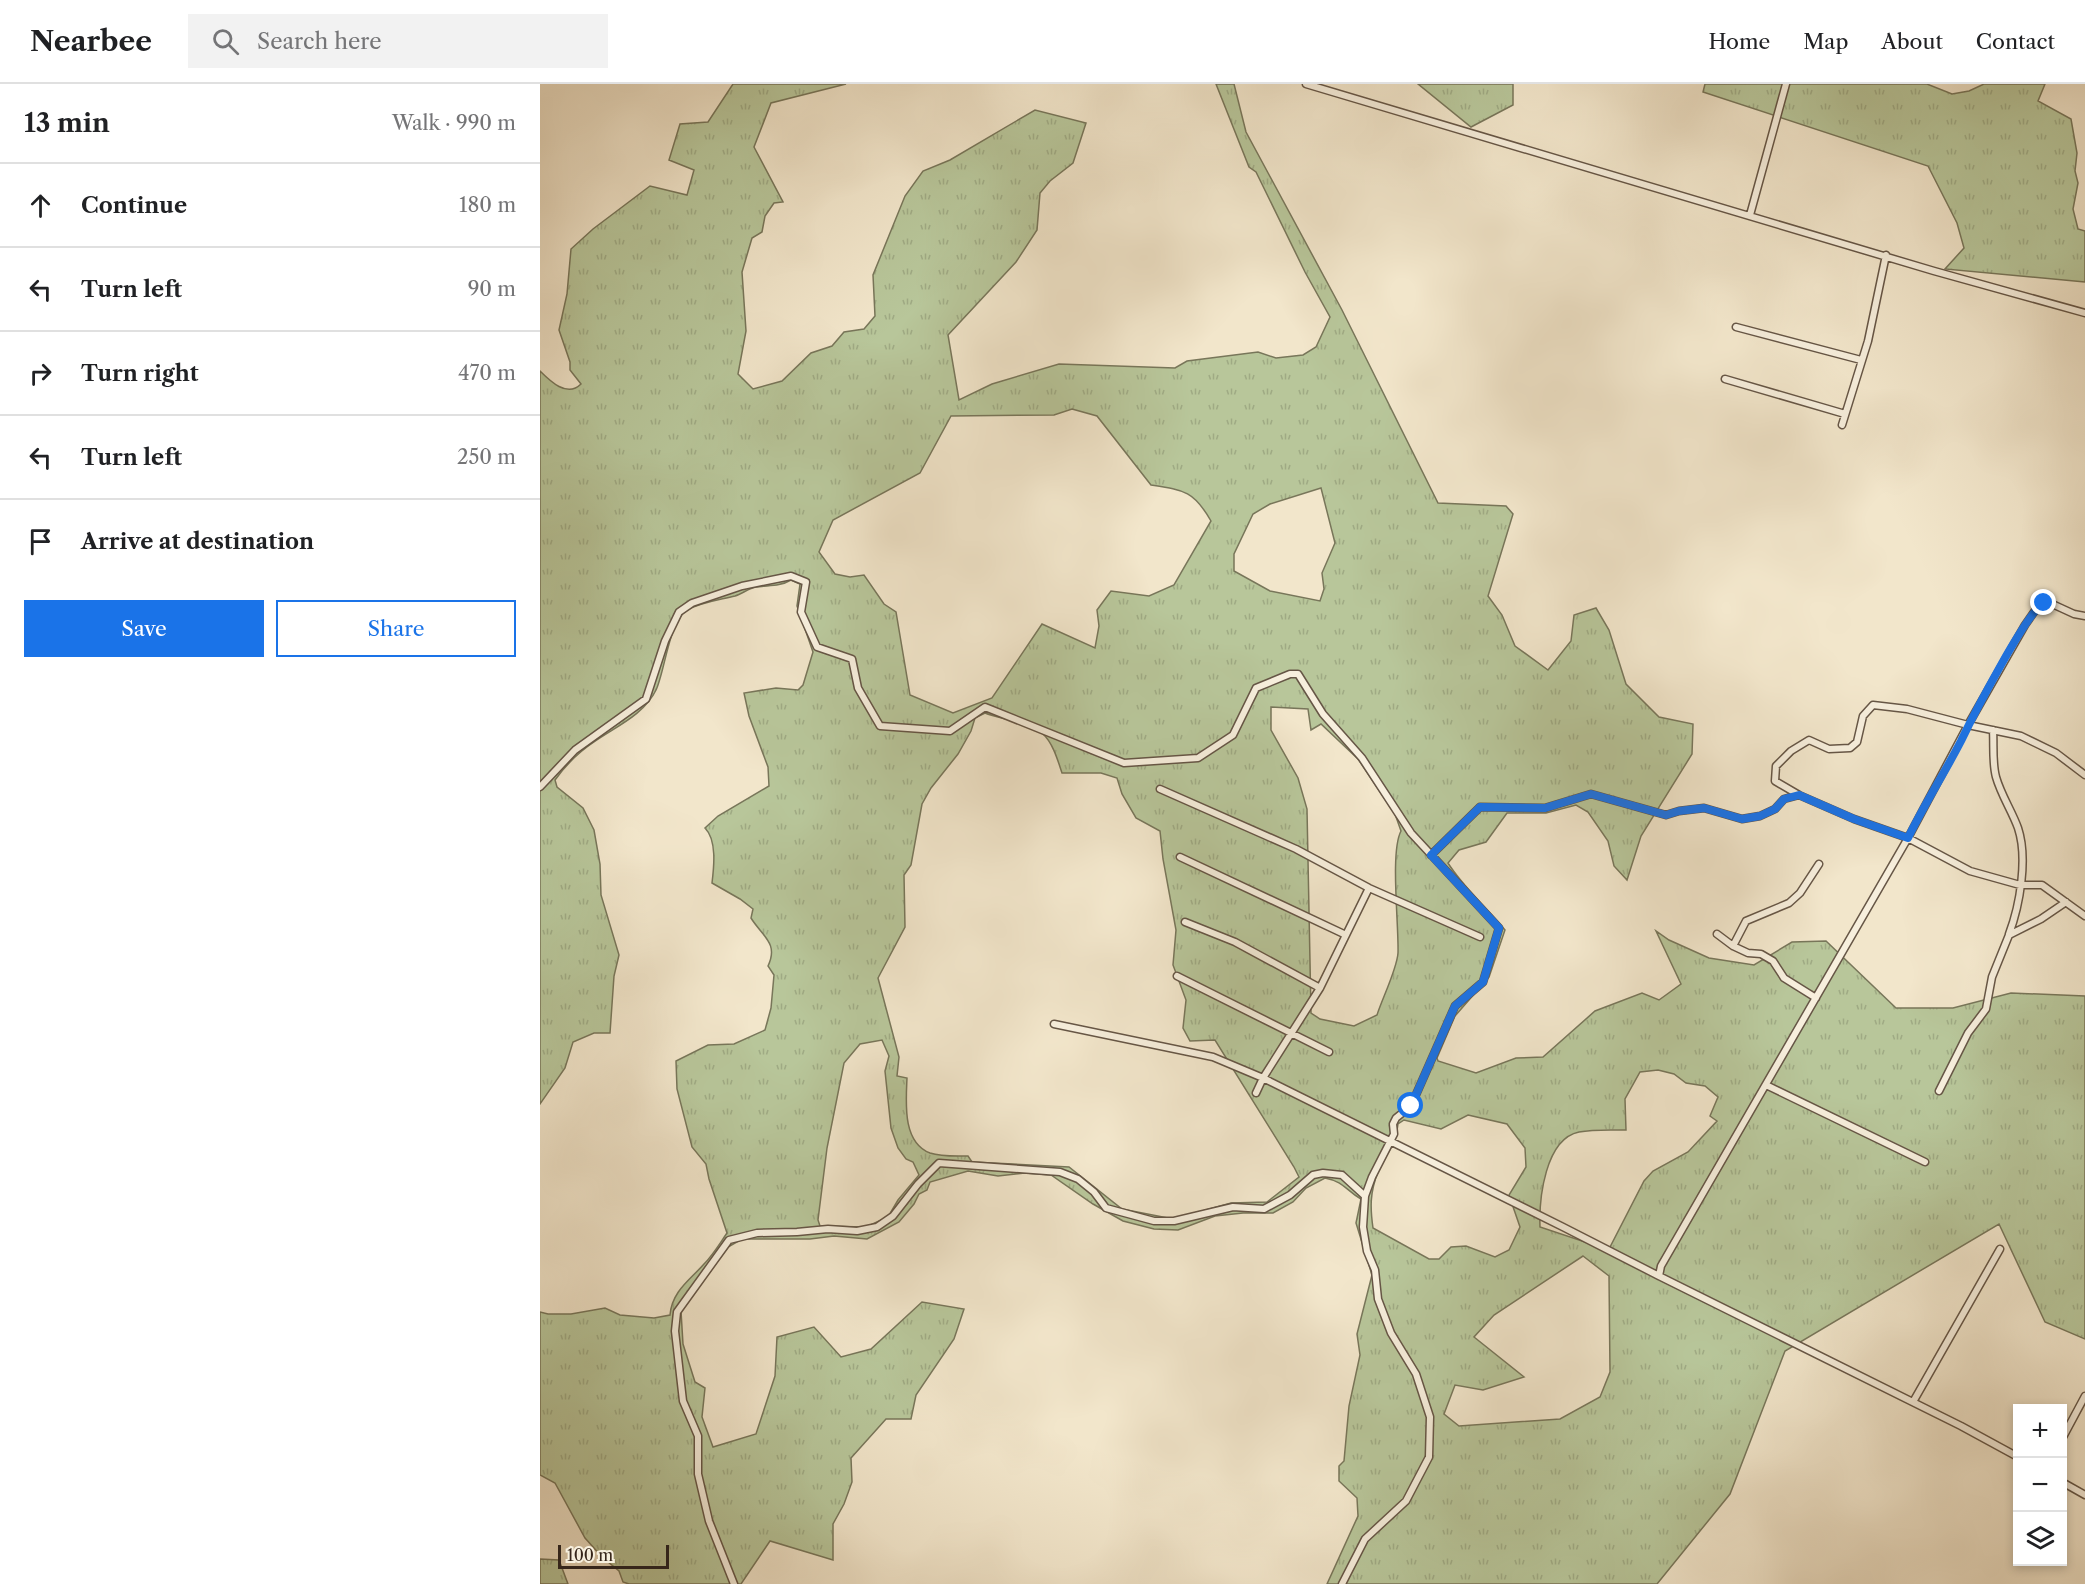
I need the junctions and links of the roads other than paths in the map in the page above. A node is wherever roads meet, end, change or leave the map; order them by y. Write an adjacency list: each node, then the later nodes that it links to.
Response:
1 (1306, 84): 3 (street)
2 (1786, 84): 3 (street)
3 (1750, 215): 4 (street)
4 (1886, 255): 5 (street); 7 (street)
5 (2085, 313)
6 (1736, 327): 7 (street)
7 (1861, 360): 9 (street)
8 (1725, 379): 9 (street)
9 (1845, 414): 10 (street)
10 (1842, 425)
11 (2085, 616): 12 (street)
12 (1968, 725): 13 (street); 17 (street); 18 (street)
13 (1993, 730): 14 (street); 22 (street)
14 (2085, 775)
15 (540, 787): 19 (street)
16 (1160, 789): 23 (street)
17 (1799, 795): 18 (street); 19 (street)
18 (1908, 838): 22 (street); 34 (street)
19 (1431, 855): 42 (street)
20 (1180, 857): 29 (street)
21 (1819, 864): 31 (street)
22 (2020, 885): 24 (street); 28 (street)
23 (1369, 888): 29 (street); 30 (street)
24 (2066, 902): 25 (street); 28 (street)
25 (2085, 916)
26 (1185, 922): 33 (street)
27 (1717, 934): 31 (street)
28 (2009, 934): 40 (street)
29 (1346, 935): 33 (street)
30 (1480, 937)
31 (1733, 946): 34 (street)
32 (1177, 976): 36 (street)
33 (1320, 988): 36 (street)
34 (1816, 998): 39 (street)
35 (1054, 1024): 38 (street)
36 (1291, 1033): 37 (street); 38 (street)
37 (1329, 1052)
38 (1263, 1078): 41 (street); 42 (street)
39 (1766, 1085): 43 (street); 46 (street)
40 (1939, 1091)
41 (1256, 1093)
42 (1391, 1141): 44 (street); 46 (street)
43 (1924, 1162)
44 (1365, 1196): 53 (street); 54 (street)
45 (2000, 1249): 48 (street)
46 (1659, 1276): 48 (street)
47 (2085, 1396): 49 (street)
48 (1913, 1402): 50 (street)
49 (2067, 1429)
50 (2013, 1454)
51 (2067, 1485): 52 (street)
52 (2085, 1495)
53 (734, 1584)
54 (1342, 1584)

